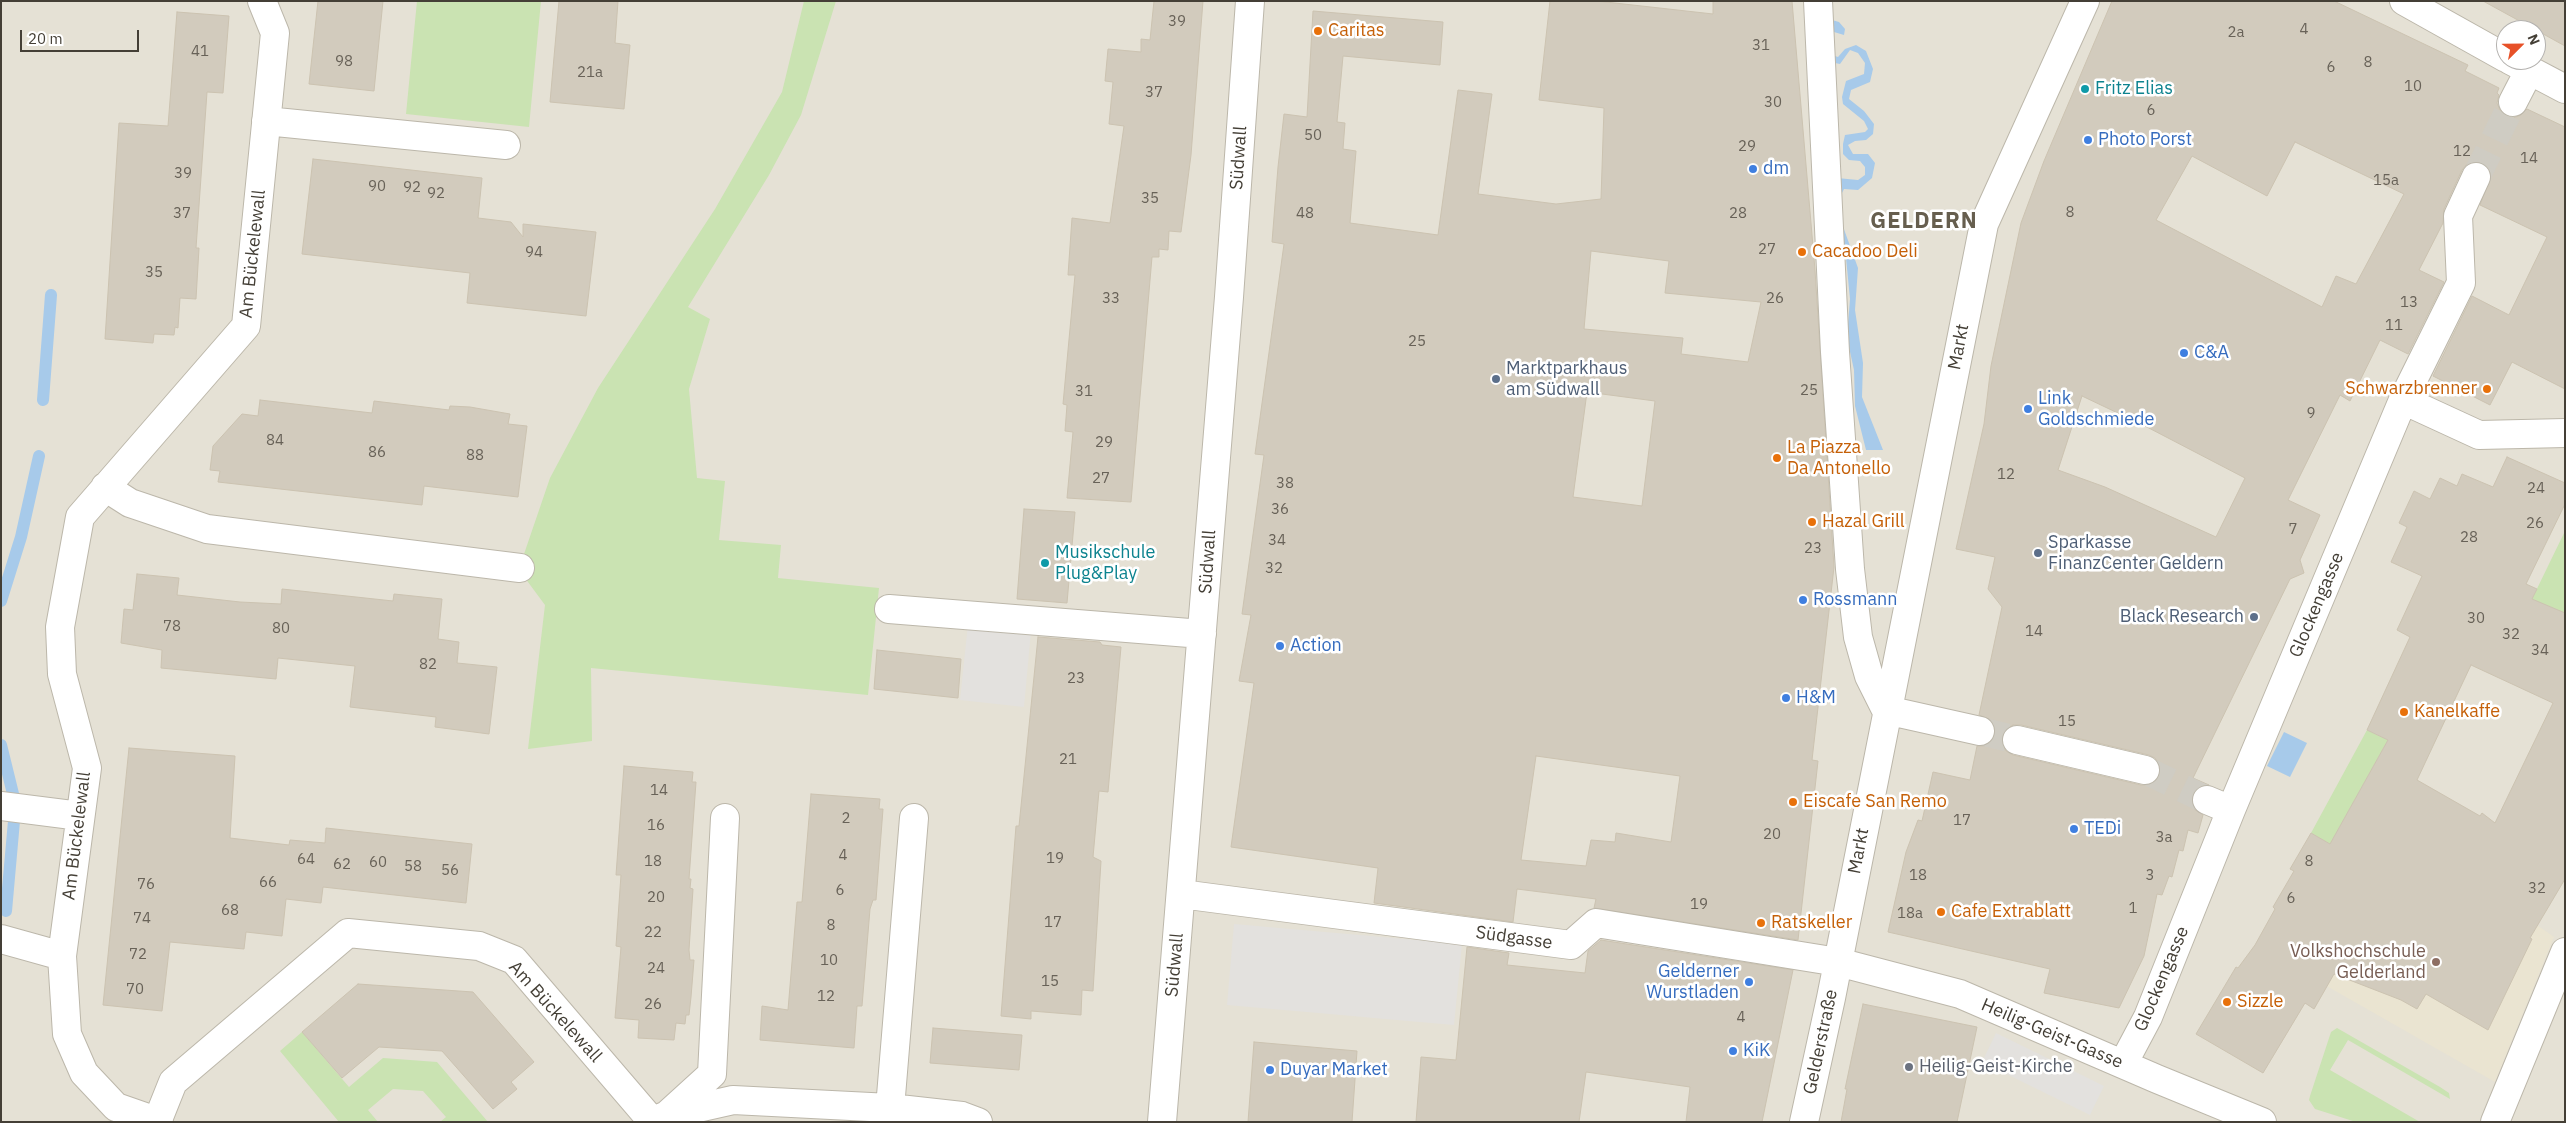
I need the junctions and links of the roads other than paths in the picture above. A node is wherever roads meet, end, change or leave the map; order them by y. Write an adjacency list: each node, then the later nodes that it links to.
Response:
1 (262, 1): 11 (street, Am Bückelewall)
2 (1250, 1): 19 (street, Südwall)
3 (1818, 1): 20 (street)
4 (2086, 1): 20 (street, Markt)
5 (2404, 1): 6 (street)
6 (2496, 52)
7 (2515, 70): 10 (street)
8 (2528, 70): 9 (street)
9 (2565, 89)
10 (2513, 102)
11 (266, 121): 12 (street); 16 (street, Am Bückelewall)
12 (506, 145)
13 (2476, 177): 14 (street, Glockengasse)
14 (2404, 400): 15 (street); 33 (street, Glockengasse)
15 (2565, 433)
16 (105, 487): 17 (street); 25 (street, Am Bückelewall)
17 (520, 568)
18 (889, 609): 19 (street)
19 (1202, 634): 28 (street, Südwall)
20 (1886, 710): 21 (street); 31 (street, Markt)
21 (1980, 730)
22 (2017, 740): 23 (street)
23 (2145, 770)
24 (1, 806): 25 (street)
25 (80, 816): 30 (street, Am Bückelewall)
26 (725, 818): 35 (street)
27 (914, 818): 34 (street)
28 (1181, 894): 31 (street, Südgasse); 38 (street, Südwall)
29 (1, 939): 30 (street)
30 (62, 956): 36 (street, Am Bückelewall)
31 (1838, 962): 33 (street, Heilig-Geist-Gasse); 39 (street, Gelderstraße)
32 (2563, 964): 41 (street)
33 (2123, 1064): 40 (street, Heilig-Geist-Gasse)
34 (890, 1108): 35 (street); 37 (street)
35 (657, 1119): 36 (street, Am Bückelewall)
36 (158, 1121)
37 (978, 1122)
38 (1162, 1122)
39 (1804, 1122)
40 (2262, 1122)
41 (2495, 1122)

